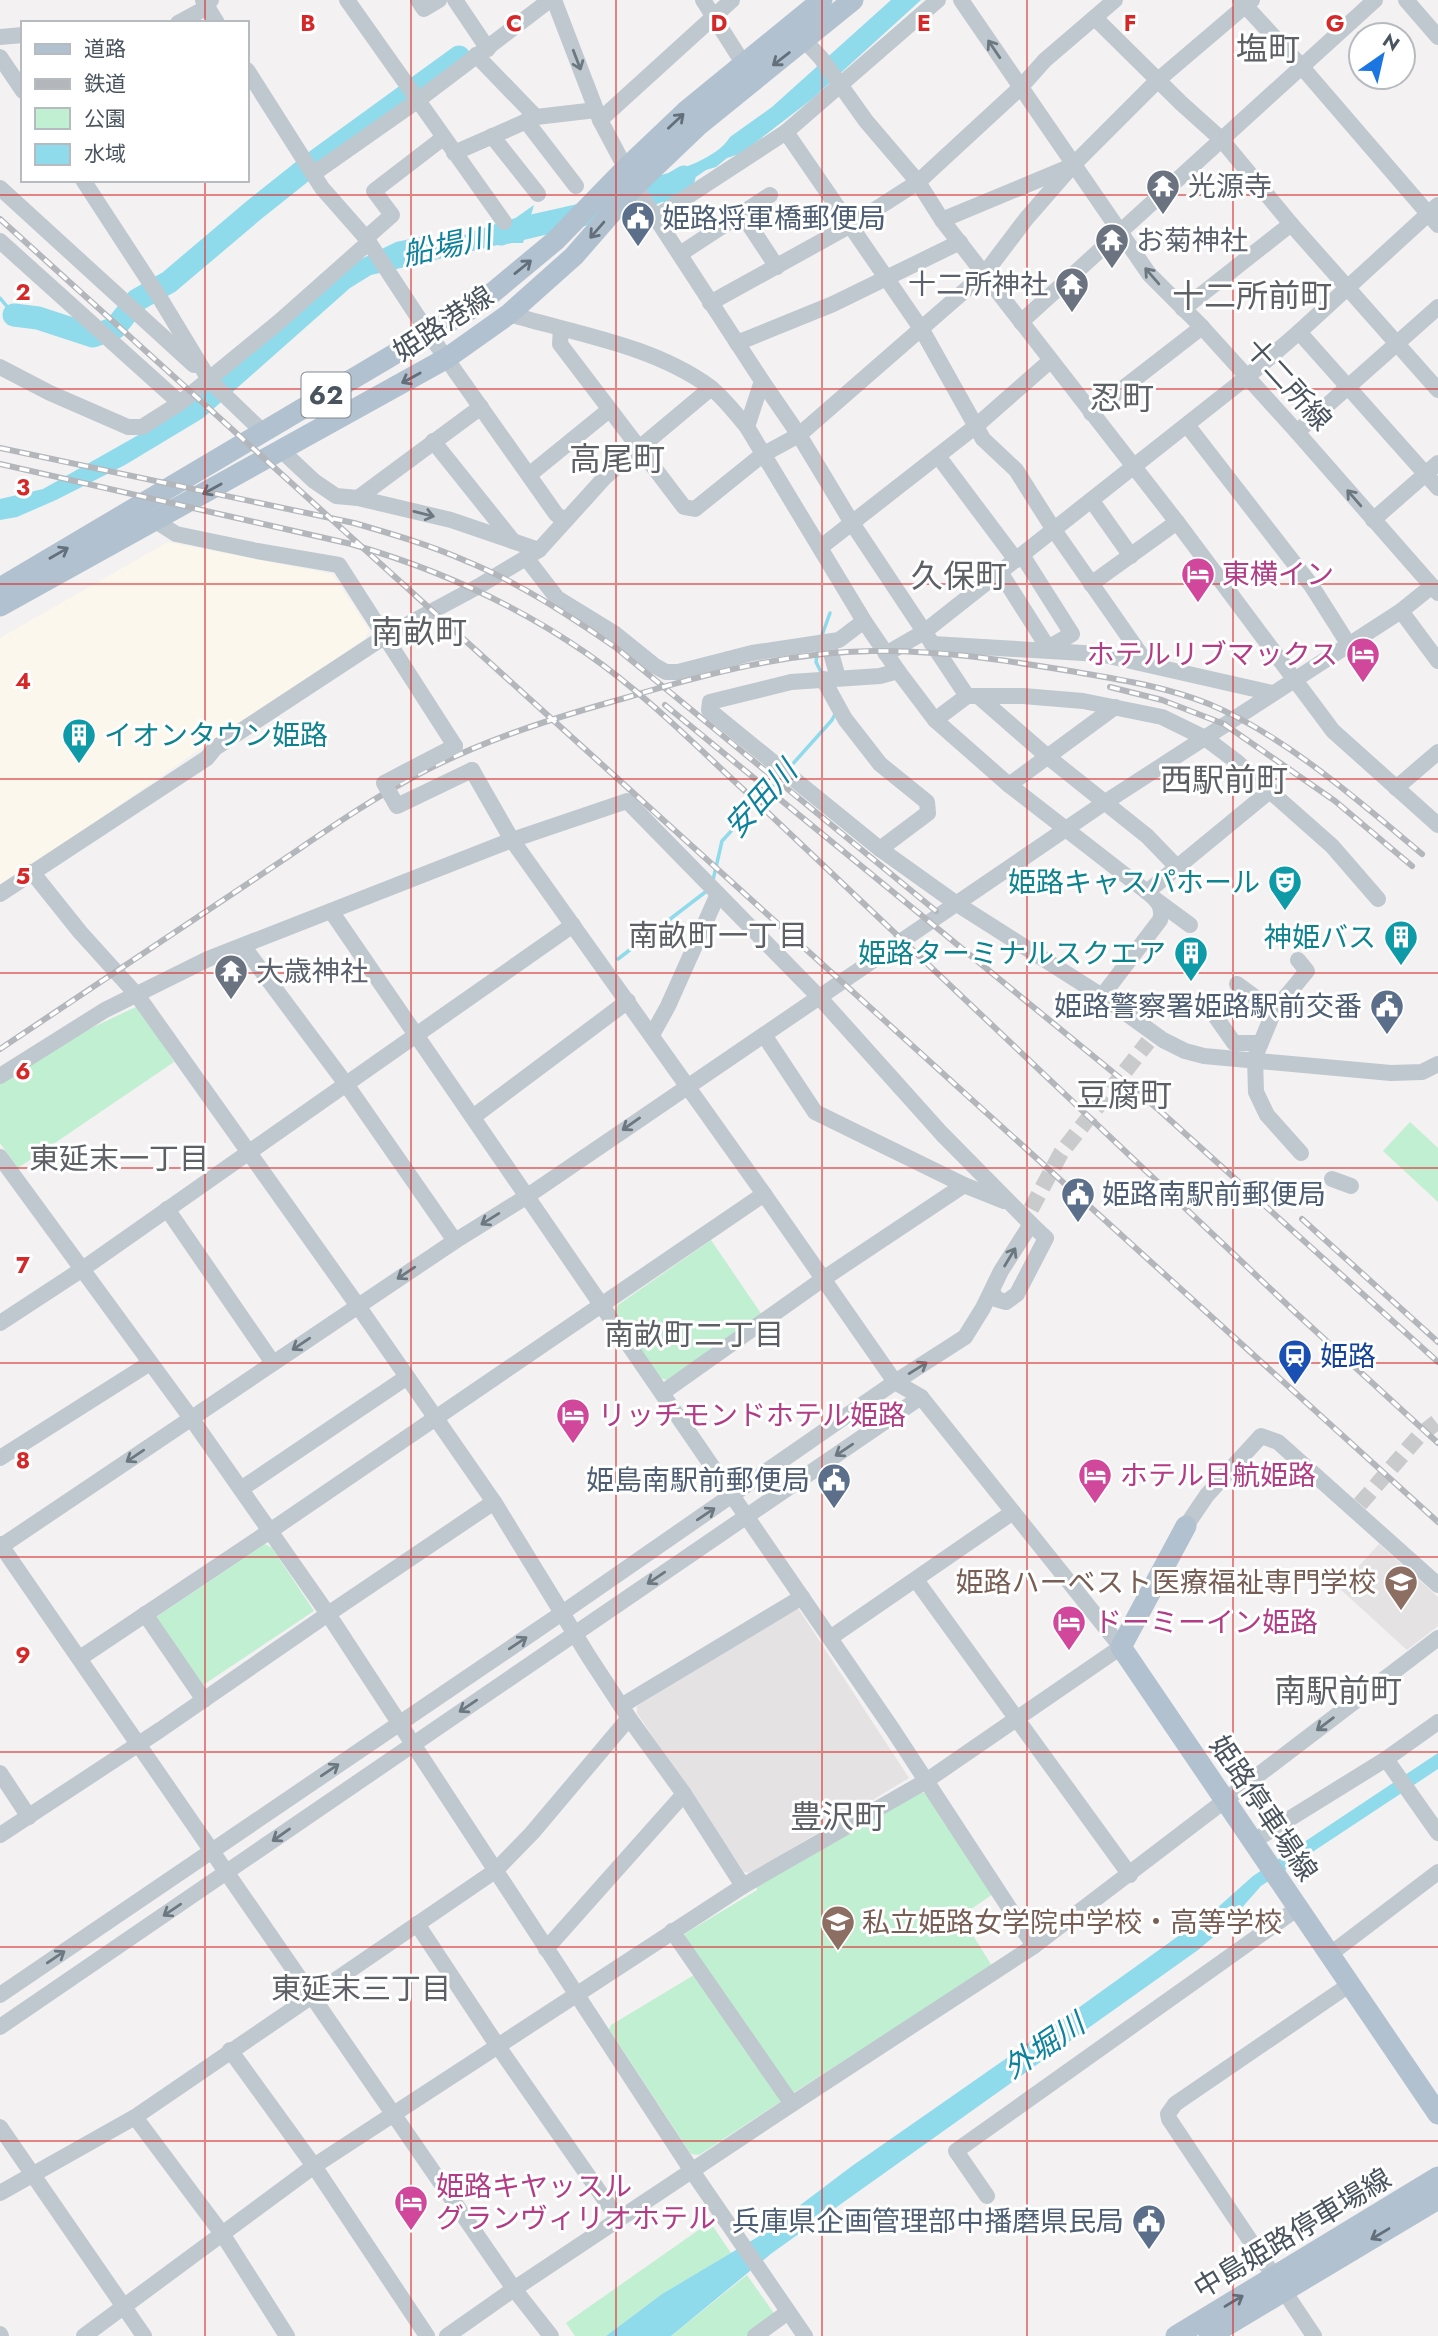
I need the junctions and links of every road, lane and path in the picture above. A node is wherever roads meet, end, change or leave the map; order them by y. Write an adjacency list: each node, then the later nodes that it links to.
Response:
1 (347, 0): 34 (street)
2 (418, 0): 3 (street)
3 (439, 0)
4 (455, 0): 25 (street)
5 (552, 0): 25 (street); 35 (street, one-way to 35)
6 (703, 0): 17 (street)
7 (732, 0): 17 (street)
8 (822, 0): 27 (main road, 姫路港線 / 62)
9 (853, 0): 24 (main road, 姫路港線 / 62)
10 (939, 0): 31 (street)
11 (961, 0): 33 (street, 十二所線, one-way to 11)
12 (1115, 0): 18 (street)
13 (1375, 0): 28 (street)
14 (1406, 0): 23 (street)
15 (207, 1): 19 (street); 20 (street)
16 (1246, 2): 28 (street); 30 (street)
17 (715, 17): 27 (street); 35 (street)
18 (1095, 18): 30 (street); 33 (street)
19 (182, 21)
20 (216, 21)
21 (21, 35): 22 (street)
22 (0, 37)
23 (1438, 37)
24 (805, 41): 31 (street); 44 (main road, 姫路港線 / 62, one-way to 44)
25 (482, 52): 34 (street); 36 (street)
26 (0, 57): 32 (street)
27 (743, 64): 44 (main road, 姫路港線 / 62, one-way to 27)
28 (1301, 66): 40 (street); 52 (street)
29 (248, 72): 43 (street)
30 (1158, 80): 40 (street); 42 (street)
31 (841, 86): 37 (street); 46 (street)
32 (21, 88)
33 (1020, 88): 42 (street, 十二所線); 46 (street)
34 (417, 101): 39 (street); 43 (street)
35 (598, 115): 36 (street); 44 (street)
36 (531, 119): 38 (street); 47 (street)
37 (786, 132): 53 (street); 57 (street)
38 (492, 136): 41 (street); 49 (street)
39 (443, 138): 41 (street); 60 (street)
40 (1221, 139): 56 (street); 58 (street)
41 (454, 153): 55 (street)
42 (1073, 165): 54 (street); 58 (street, 十二所線); 64 (street)
43 (313, 174): 60 (street)
44 (631, 177): 53 (street); 70 (main road, 姫路港線 / 62, one-way to 70); 76 (main road, 姫路港線 / 62, one-way to 44)
45 (84, 182): 83 (street)
46 (918, 182): 54 (street); 57 (street)
47 (576, 186)
48 (0, 188): 83 (street)
49 (538, 194)
50 (770, 195): 51 (street)
51 (742, 214): 62 (street); 63 (street)
52 (1435, 214): 66 (street)
53 (656, 217): 62 (street)
54 (942, 219): 61 (street)
55 (504, 222)
56 (1291, 223): 66 (street); 69 (street)
57 (851, 225): 63 (street); 65 (street)
58 (1120, 233): 69 (street, 十二所線, one-way to 58); 71 (street)
59 (0, 240): 88 (street)
60 (369, 242): 76 (street); 83 (street)
61 (960, 242): 64 (street); 65 (street)
62 (680, 254): 67 (street)
63 (777, 267): 67 (street)
64 (985, 273): 71 (street); 74 (street)
65 (886, 277): 74 (street); 78 (street)
66 (1348, 288): 75 (street); 77 (street)
67 (710, 303): 78 (street)
68 (1438, 307): 77 (street)
69 (1183, 309): 72 (street, 十二所線)
70 (509, 314): 73 (street); 79 (main road, 姫路港線 / 62)
71 (1021, 321): 80 (street)
72 (1202, 327): 82 (street, 十二所線); 91 (street)
73 (561, 329): 85 (street); 90 (street)
74 (922, 330): 93 (street); 97 (street)
75 (1299, 332): 82 (street); 86 (street)
76 (429, 334): 79 (street); 95 (main road, 姫路港線 / 62)
77 (1397, 342): 86 (street); 87 (street)
78 (737, 343): 84 (street)
79 (447, 358): 89 (street); 100 (main road, 姫路港線 / 62, one-way to 100)
80 (1050, 361): 91 (street); 93 (street)
81 (0, 368): 88 (street)
82 (1247, 377): 92 (street); 96 (street, 十二所線)
83 (210, 380): 88 (street); 95 (street)
84 (762, 381): 94 (street); 97 (street)
85 (711, 388): 94 (street); 99 (street)
86 (1349, 388): 96 (street); 105 (street)
87 (1438, 390)
88 (180, 403)
89 (481, 407): 98 (street); 106 (street)
90 (609, 410): 99 (street); 106 (street)
91 (1091, 413): 104 (street)
92 (1186, 425): 104 (street); 131 (street)
93 (976, 426): 102 (street); 115 (street)
94 (747, 427): 101 (street)
95 (263, 432): 123 (main road, 姫路港線 / 62, one-way to 95)
96 (1297, 432): 112 (street, 十二所線, one-way to 96)
97 (799, 435): 101 (street); 114 (street)
98 (433, 441): 108 (street); 116 (street)
99 (639, 450): 101 (street); 111 (street)
100 (282, 451): 108 (street); 110 (main road, 姫路港線 / 62, one-way to 110)
101 (762, 454): 117 (street)
102 (938, 456): 114 (street); 120 (street)
103 (1438, 463): 105 (street)
104 (1134, 467): 109 (street); 113 (street)
105 (1425, 474): 107 (street); 112 (street)
106 (528, 475): 111 (street)
107 (1438, 488)
108 (358, 498): 116 (street, one-way to 116)
109 (1092, 500): 115 (street); 119 (street)
110 (155, 520): 125 (main road, 姫路港線 / 62); 128 (street)
111 (565, 520): 118 (street)
112 (1373, 520): 124 (street, 十二所線)
113 (1177, 522): 119 (street); 137 (street)
114 (852, 523): 117 (street); 129 (street)
115 (1054, 530): 120 (street); 122 (street)
116 (513, 541): 118 (street)
117 (821, 547): 127 (street)
118 (533, 555): 128 (street); 130 (street)
119 (1130, 556): 122 (street)
120 (1019, 557): 121 (street); 132 (street)
121 (1000, 572): 129 (street); 132 (street)
122 (1091, 584): 135 (street)
123 (0, 587)
124 (1435, 589): 126 (street)
125 (0, 606)
126 (1401, 611): 131 (street); 134 (street)
127 (864, 621): 130 (street); 133 (street)
128 (384, 637): 152 (street, bridge); 155 (street)
129 (928, 638): 132 (street); 133 (street); 140 (street)
130 (828, 642): 138 (street)
131 (1349, 645): 137 (street)
132 (1049, 649): 135 (street)
133 (886, 654): 136 (street)
134 (1438, 661)
135 (1146, 662): 139 (street)
136 (898, 671): 138 (street); 142 (street)
137 (1296, 678): 139 (street); 147 (street)
138 (831, 679): 153 (street); 153 (street)
139 (1272, 693): 143 (street)
140 (972, 696): 141 (street); 142 (street); 145 (street)
141 (1115, 707): 143 (street); 145 (street)
142 (935, 720): 146 (street)
143 (1205, 738): 148 (street); 149 (street)
144 (1438, 752): 147 (street)
145 (1048, 757): 146 (street); 149 (street)
146 (1009, 785): 151 (street)
147 (1396, 788): 150 (street)
148 (1270, 790): 154 (street); 159 (street)
149 (1104, 803): 151 (street); 154 (street)
150 (1438, 825)
151 (1068, 829): 158 (street); 160 (street)
152 (512, 840): 157 (street); 161 (street); 162 (street)
153 (880, 849): 160 (street)
154 (1177, 867): 158 (street)
155 (32, 872): 156 (street); 167 (street)
156 (0, 894)
157 (718, 894): 169 (street); 173 (street)
158 (1152, 896): 163 (street); 168 (street)
159 (1378, 899)
160 (957, 904): 168 (street); 169 (street)
161 (331, 911): 164 (street); 175 (street)
162 (573, 925): 170 (street); 175 (street)
163 (1190, 925)
164 (243, 946): 167 (street); 179 (street)
165 (1298, 960): 171 (street, bridge)
166 (1237, 985): 171 (street)
167 (137, 995): 178 (street); 182 (street)
168 (1102, 996): 177 (street)
169 (820, 998): 174 (street); 190 (street)
170 (628, 1001): 173 (street); 181 (street)
171 (1274, 1011): 176 (street, bridge)
172 (1213, 1013): 176 (street)
173 (652, 1035): 180 (street)
174 (764, 1035): 180 (street); 186 (street)
175 (418, 1036): 179 (street); 181 (street)
176 (1259, 1044): 183 (street, bridge)
177 (1438, 1064)
178 (0, 1076)
179 (346, 1084): 182 (street); 193 (street)
180 (688, 1086): 188 (street); 189 (street, one-way to 189)
181 (473, 1117): 189 (street)
182 (249, 1151): 191 (street); 197 (street)
183 (1301, 1153)
184 (0, 1157): 194 (street)
185 (1332, 1179): 187 (street)
186 (964, 1185): 190 (street); 195 (street)
187 (1351, 1186)
188 (764, 1194): 195 (street); 198 (street)
189 (526, 1197): 193 (street, one-way to 193); 198 (street)
190 (1010, 1204): 192 (street)
191 (167, 1209): 194 (street); 201 (street)
192 (1031, 1224): 196 (street, one-way to 192); 196 (street)
193 (455, 1241): 197 (street, one-way to 197)
194 (81, 1270): 199 (street); 200 (street)
195 (823, 1279): 203 (street); 204 (street)
196 (992, 1290): 203 (street, one-way to 196)
197 (358, 1306): 201 (street, one-way to 201); 202 (street)
198 (601, 1306): 204 (street); 207 (street)
199 (0, 1323)
200 (150, 1363): 206 (street); 208 (street)
201 (273, 1363): 206 (street)
202 (407, 1377): 207 (street); 209 (street)
203 (895, 1382): 205 (street); 210 (street)
204 (662, 1393): 210 (street)
205 (921, 1397): 212 (street); 213 (street, one-way to 213)
206 (191, 1418): 209 (street); 216 (street, one-way to 216)
207 (436, 1419): 211 (street); 215 (street)
208 (0, 1458)
209 (241, 1489): 215 (street)
210 (731, 1497): 213 (street); 222 (street, one-way to 210)
211 (494, 1502): 221 (street); 222 (street)
212 (1013, 1512): 217 (street); 226 (street)
213 (745, 1517): 219 (street); 223 (street, one-way to 223)
214 (1186, 1526): 218 (street); 226 (main road)
215 (270, 1531): 220 (street); 221 (street)
216 (1, 1546): 227 (street)
217 (916, 1580): 224 (street); 230 (street)
218 (1438, 1586)
219 (802, 1597): 224 (street); 229 (street)
220 (145, 1614): 227 (street); 228 (street)
221 (328, 1614): 228 (street); 232 (street)
222 (562, 1614): 223 (street); 232 (street, one-way to 222)
223 (575, 1633): 229 (street); 234 (street, one-way to 234)
224 (830, 1638): 237 (street)
225 (1438, 1638): 239 (street, one-way to 239)
226 (1121, 1647): 230 (street); 239 (main road, 姫路停車場線)
227 (79, 1658): 233 (street)
228 (204, 1700): 233 (street)
229 (625, 1712): 238 (street); 245 (street)
230 (1015, 1719): 237 (street); 248 (street)
231 (1438, 1722): 235 (street)
232 (400, 1723): 234 (street); 244 (street, one-way to 232)
233 (140, 1744): 240 (street); 244 (street)
234 (414, 1744): 245 (street); 246 (street, one-way to 246)
235 (1386, 1759): 241 (street); 243 (street)
236 (0, 1773): 240 (street)
237 (926, 1781): 249 (street); 253 (street)
238 (684, 1794): 249 (street); 254 (street)
239 (1225, 1801): 243 (main road, 姫路停車場線); 248 (street)
240 (29, 1817): 242 (street)
241 (1438, 1833)
242 (0, 1835)
243 (1252, 1842): 250 (main road, 姫路停車場線)
244 (213, 1850): 246 (street); 258 (street, one-way to 244)
245 (495, 1871): 251 (street); 254 (street)
246 (228, 1872): 259 (street); 260 (street, one-way to 260)
247 (1438, 1872): 255 (street)
248 (1130, 1875): 253 (street)
249 (743, 1886): 252 (street)
250 (1298, 1908): 255 (main road, 姫路停車場線); 273 (street)
251 (417, 1924): 259 (street); 261 (street)
252 (672, 1931): 257 (street); 263 (street)
253 (1034, 1946): 263 (street)
254 (546, 1949): 257 (street)
255 (1329, 1955): 256 (main road, 姫路停車場線)
256 (1349, 1985): 265 (main road, 姫路停車場線); 277 (street)
257 (576, 1993): 261 (street); 269 (street)
258 (0, 1995)
259 (312, 1995): 262 (street); 264 (street)
260 (0, 2027)
261 (497, 2045): 264 (street); 275 (street)
262 (230, 2050): 266 (street); 268 (street)
263 (792, 2104): 269 (street)
264 (393, 2114): 268 (street); 278 (street)
265 (1438, 2114)
266 (135, 2117): 270 (street); 276 (street)
267 (0, 2127): 270 (street)
268 (314, 2166): 276 (street); 285 (street)
269 (692, 2171): 275 (street); 280 (street)
270 (33, 2174): 272 (street); 279 (street)
271 (1438, 2177): 277 (main road, 中島姫路停車場線)
272 (0, 2193)
273 (987, 2196)
274 (1438, 2199): 277 (main road, 中島姫路停車場線, one-way to 277)
275 (619, 2220): 278 (street)
276 (223, 2235): 279 (street); 284 (street)
277 (1280, 2284): 289 (main road, 中島姫路停車場線, one-way to 277); 290 (main road, 中島姫路停車場線); 291 (street)
278 (514, 2289): 281 (street); 286 (street)
279 (125, 2307): 282 (street); 283 (street)
280 (788, 2312): 287 (street); 288 (street)
281 (549, 2332)
282 (84, 2336)
283 (144, 2336)
284 (287, 2336)
285 (427, 2336)
286 (447, 2336)
287 (755, 2336)
288 (805, 2336)
289 (1176, 2336)
290 (1209, 2336)
291 (1314, 2336)

